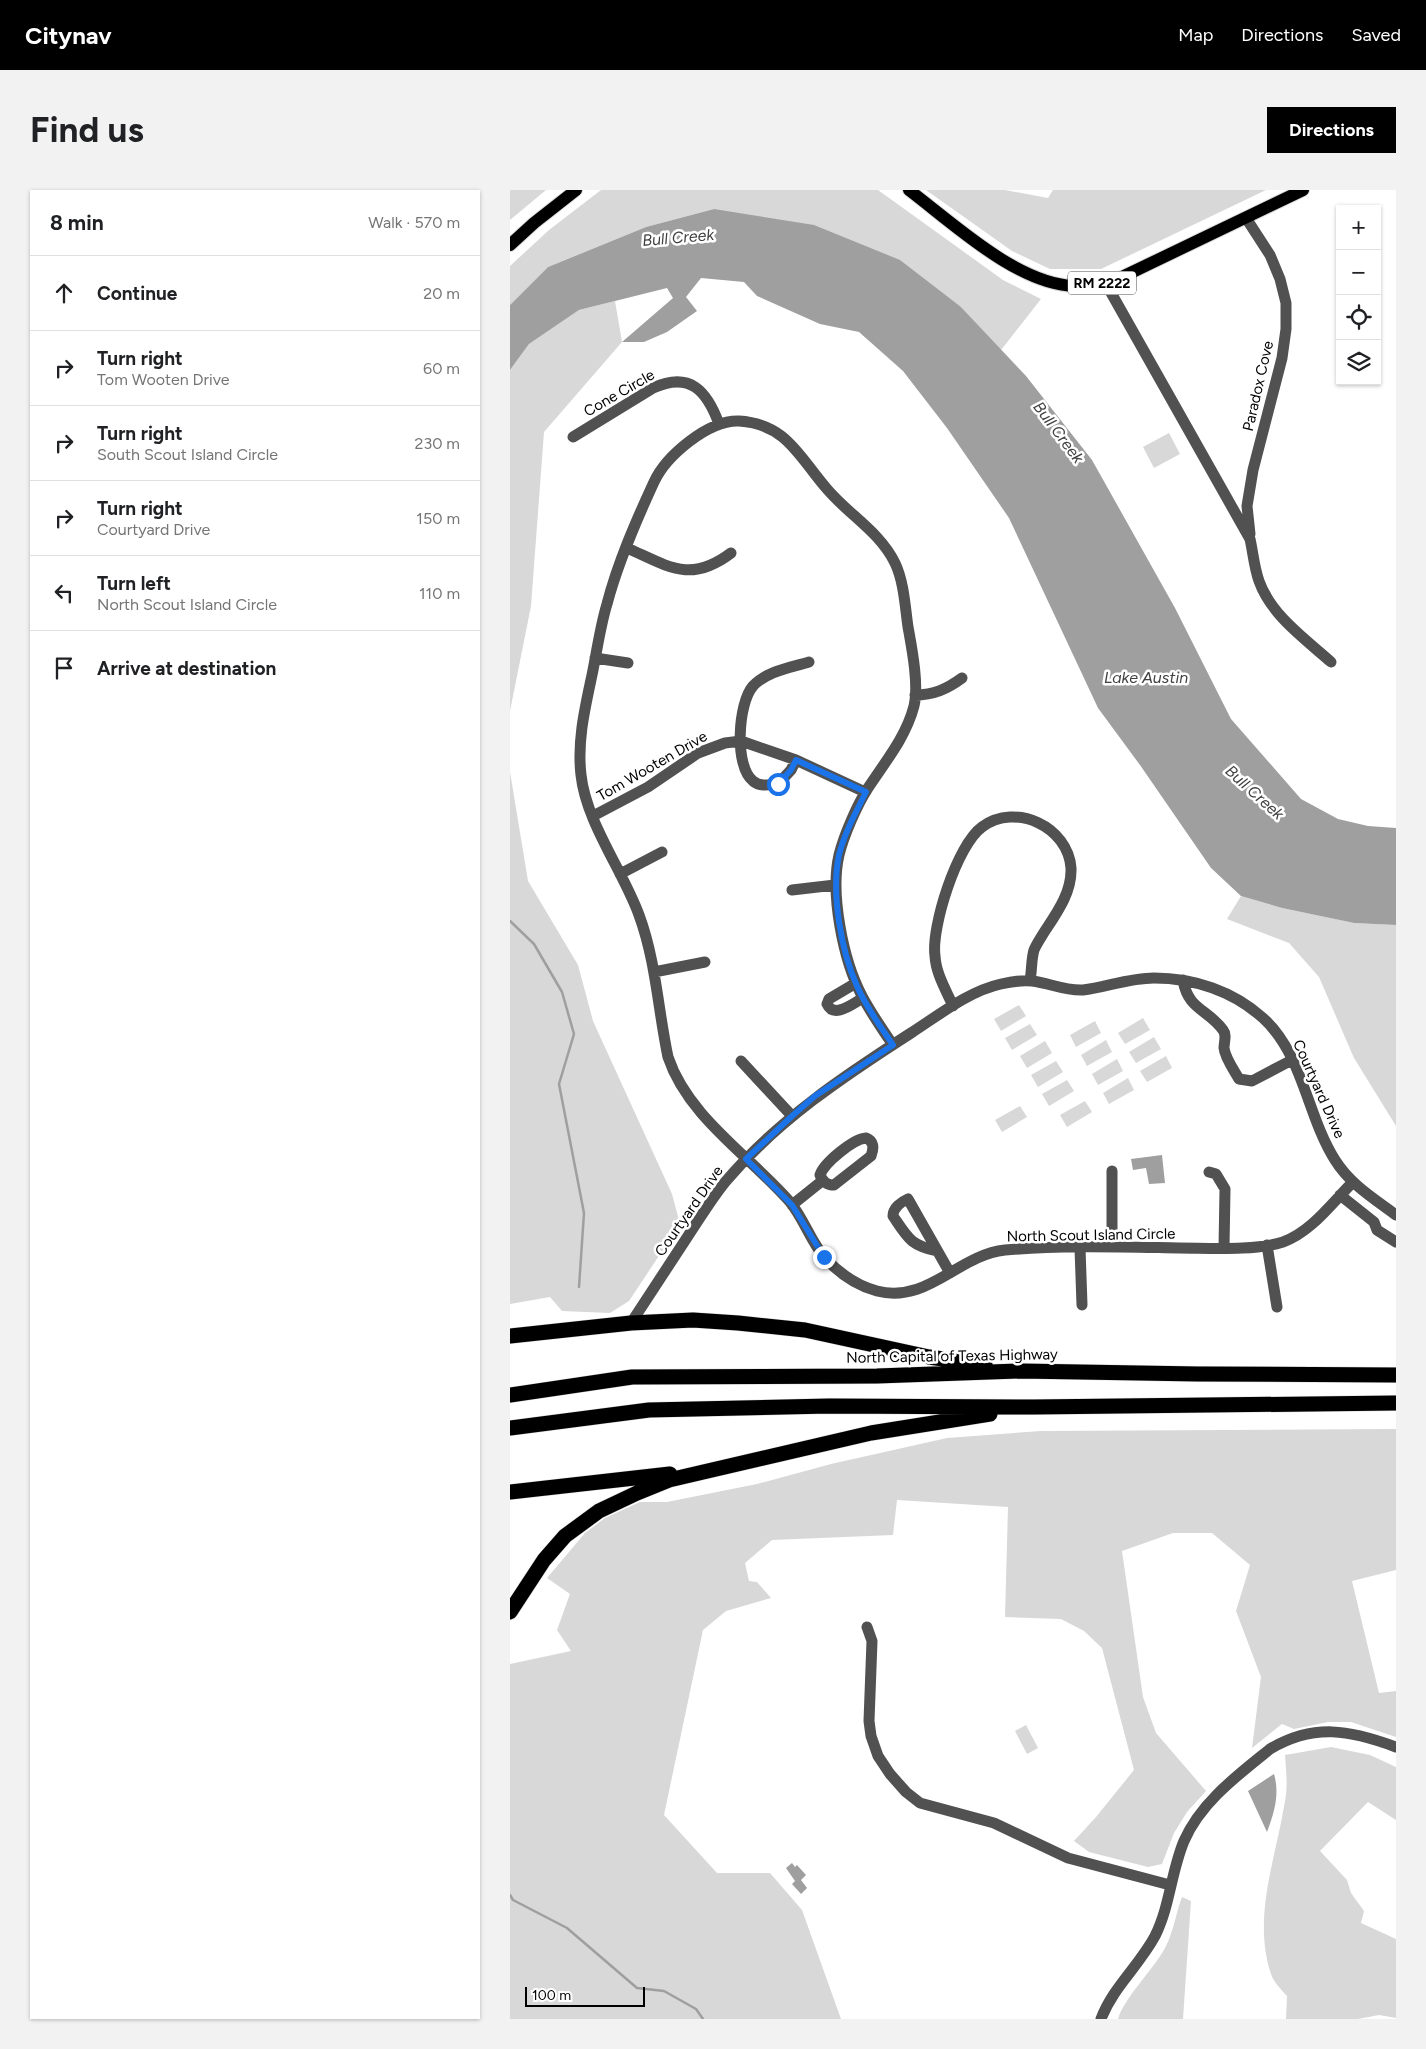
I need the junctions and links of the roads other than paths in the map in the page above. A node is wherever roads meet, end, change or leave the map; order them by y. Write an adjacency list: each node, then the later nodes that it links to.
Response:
1 (576, 190): 5 (main road)
2 (909, 190): 6 (main road, RM 2222)
3 (1303, 190): 4 (main road, RM 2222)
4 (1246, 218): 6 (main road, RM 2222); 9 (street, Paradox Cove)
5 (510, 245)
6 (1105, 282): 9 (street)
7 (719, 424): 8 (street, Cone Circle); 10 (street, North Scout Island Circle); 17 (street)
8 (574, 437)
9 (1250, 539): 14 (street)
10 (627, 548): 11 (street); 12 (street, North Scout Island Circle)
11 (731, 553)
12 (595, 658): 15 (street); 21 (street, North Scout Island Circle)
13 (809, 662): 18 (street)
14 (1330, 662)
15 (628, 663)
16 (962, 678): 17 (street)
17 (916, 695): 20 (street)
18 (740, 741): 19 (street, Tom Wooten Drive); 19 (street); 21 (street, Tom Wooten Drive)
19 (796, 760): 20 (street, Tom Wooten Drive)
20 (866, 792): 24 (street)
21 (593, 816): 23 (street, North Scout Island Circle)
22 (662, 852): 23 (street)
23 (620, 874): 27 (street, North Scout Island Circle)
24 (835, 885): 25 (street); 30 (street)
25 (792, 890)
26 (705, 962): 27 (street)
27 (654, 972): 37 (street, North Scout Island Circle)
28 (1030, 980): 29 (street, Courtyard Drive); 32 (street, Courtyard Drive); 32 (street)
29 (1183, 980): 34 (street, Courtyard Drive); 34 (street)
30 (856, 983): 31 (street); 31 (street)
31 (863, 998): 33 (street)
32 (953, 1006): 33 (street, Courtyard Drive)
33 (893, 1045): 36 (street, Courtyard Drive)
34 (1292, 1060): 41 (street, Courtyard Drive)
35 (741, 1061): 36 (street)
36 (792, 1116): 37 (street, Courtyard Drive)
37 (746, 1159): 43 (street, North Scout Island Circle); 54 (street, Courtyard Drive)
38 (1112, 1171): 47 (street)
39 (1209, 1172): 49 (street)
40 (822, 1181): 40 (street); 43 (street)
41 (1352, 1183): 42 (street, North Scout Island Circle); 44 (street, Courtyard Drive)
42 (1340, 1195): 45 (street); 46 (street, North Scout Island Circle)
43 (792, 1205): 51 (street, North Scout Island Circle)
44 (1396, 1215)
45 (1396, 1242)
46 (1266, 1245): 49 (street, North Scout Island Circle); 53 (street)
47 (1112, 1247): 48 (street, North Scout Island Circle); 49 (street, North Scout Island Circle)
48 (1080, 1248): 51 (street, North Scout Island Circle); 52 (street)
49 (1224, 1248)
50 (937, 1251): 50 (street); 51 (street)
51 (950, 1273)
52 (1082, 1305)
53 (1277, 1307)
54 (631, 1323): 55 (highway); 56 (highway)
55 (510, 1336)
56 (1021, 1371): 57 (highway, North Capital of Texas Highway); 58 (highway, North Capital of Texas Highway)
57 (1396, 1375)
58 (515, 1394)
59 (1396, 1403): 60 (highway)
60 (1034, 1407): 61 (highway); 62 (highway)
61 (510, 1428)
62 (726, 1467): 63 (highway); 64 (highway)
63 (510, 1492)
64 (510, 1612)
65 (867, 1627): 67 (street)
66 (1396, 1747): 67 (street)
67 (1170, 1885): 68 (street)
68 (1101, 2019)

